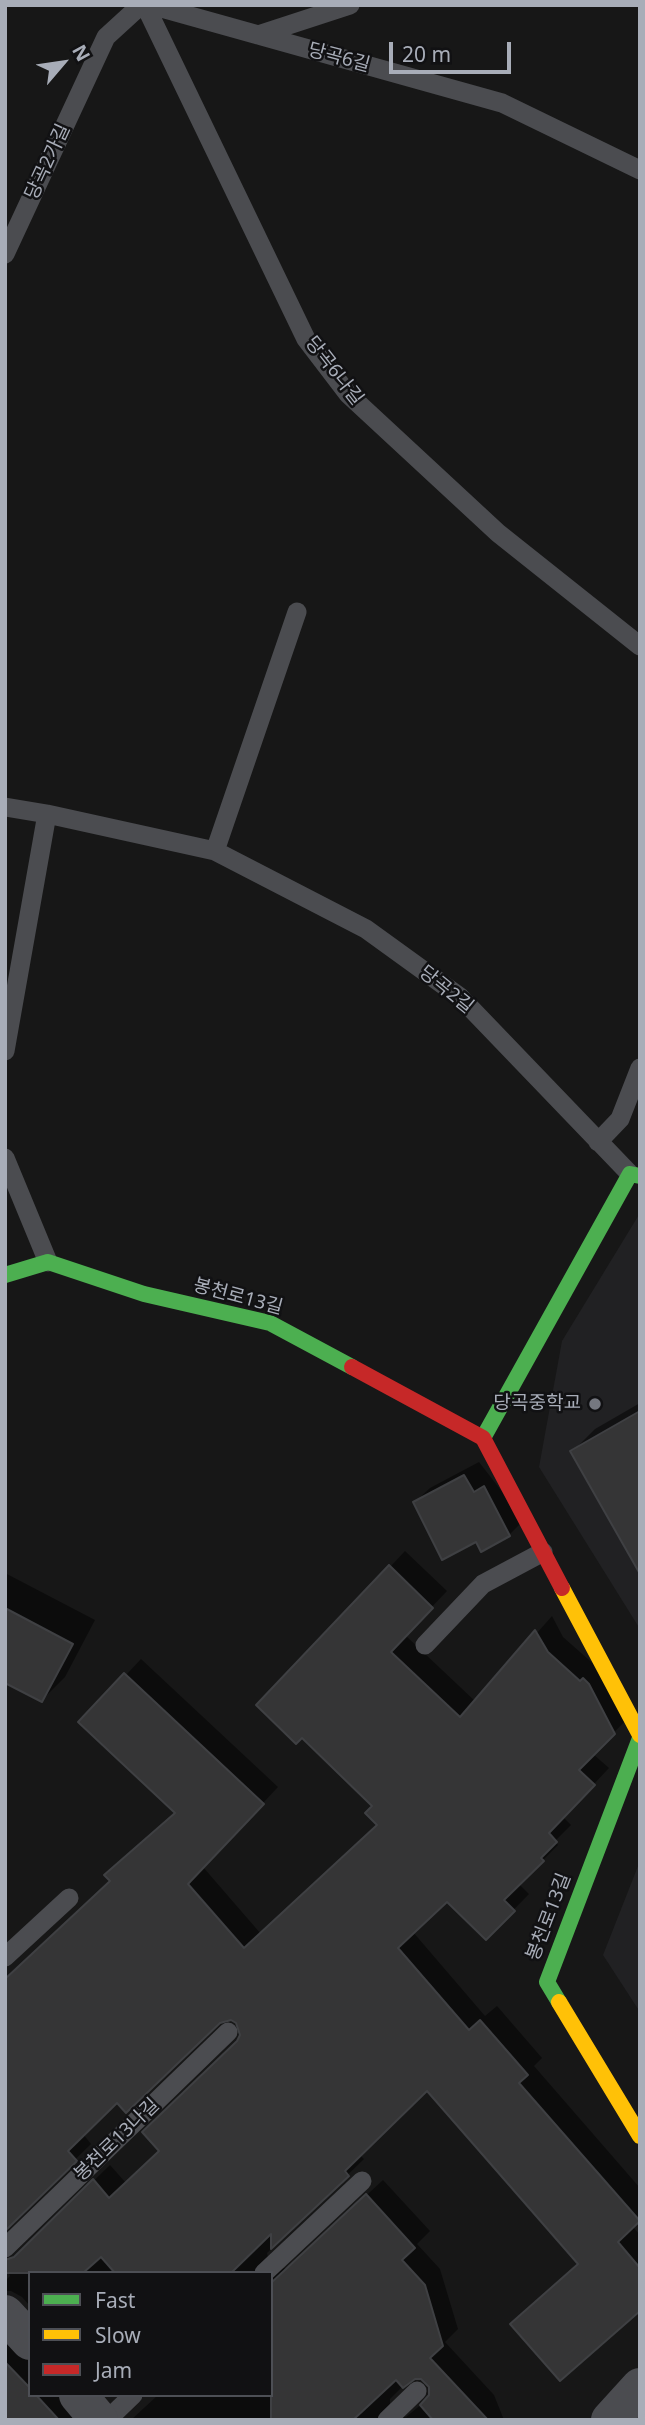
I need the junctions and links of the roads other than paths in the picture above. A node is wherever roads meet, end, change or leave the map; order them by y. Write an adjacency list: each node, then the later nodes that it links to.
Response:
1 (143, 5): 6 (lane, 당곡2가길); 8 (lane, 당곡6나길)
2 (151, 5): 4 (lane, 당곡6길)
3 (350, 5): 4 (lane)
4 (257, 35): 5 (lane, 당곡6길)
5 (640, 170)
6 (5, 254)
7 (297, 612): 11 (lane)
8 (640, 646)
9 (5, 807): 10 (lane, 당곡2길)
10 (47, 814): 11 (lane, 당곡2길); 12 (lane)
11 (215, 851): 14 (lane, 당곡2길)
12 (5, 1051)
13 (640, 1068): 14 (lane)
14 (598, 1142): 16 (lane, 당곡2길)
15 (5, 1158): 17 (lane)
16 (635, 1175): 19 (street)
17 (48, 1262): 18 (street); 19 (street, 봉천로13길)
18 (5, 1275)
19 (483, 1438): 20 (street, 봉천로13길)
20 (543, 1552): 21 (lane); 22 (street, 봉천로13길)
21 (425, 1645)
22 (640, 1737): 26 (street, 봉천로13길)
23 (69, 1898): 24 (lane)
24 (5, 1957)
25 (228, 2032): 28 (lane, 봉천로13나길)
26 (640, 2136)
27 (362, 2181): 29 (lane)
28 (5, 2248)
29 (266, 2271)
30 (5, 2314): 31 (street)
31 (28, 2339)
32 (640, 2387): 39 (street)
33 (418, 2391): 38 (lane)
34 (80, 2397): 36 (street)
35 (131, 2397): 37 (lane)
36 (99, 2420)
37 (107, 2420)
38 (387, 2420)
39 (610, 2420)

